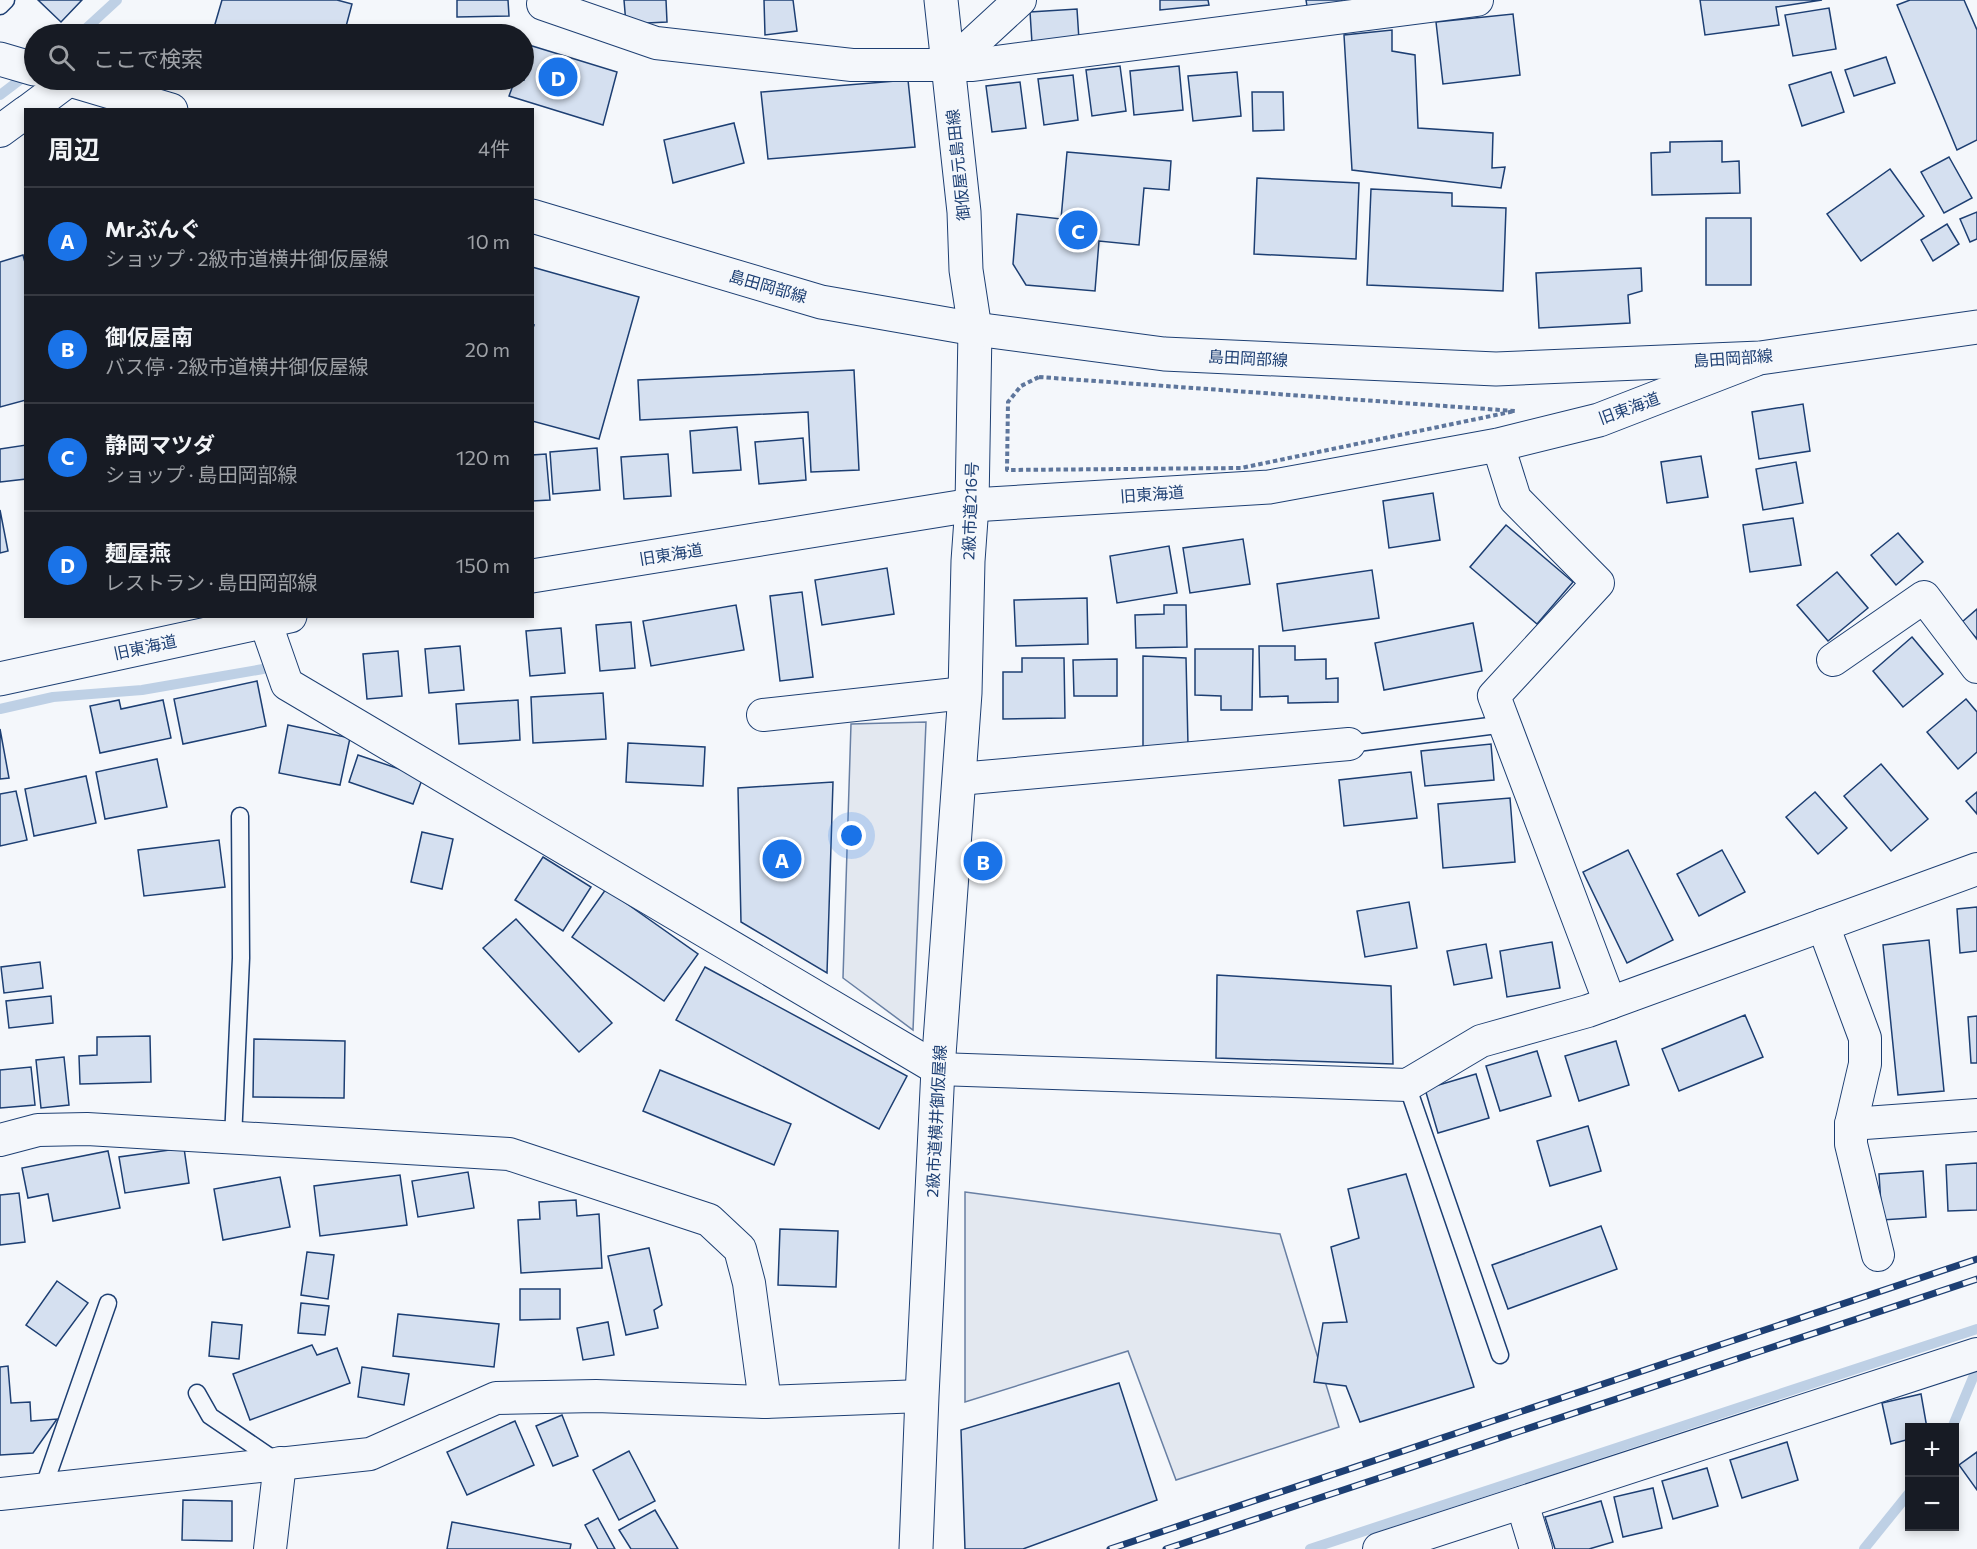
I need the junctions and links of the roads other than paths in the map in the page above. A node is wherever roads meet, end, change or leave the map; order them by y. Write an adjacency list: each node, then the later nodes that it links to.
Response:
1 (6, 0): 6 (lane)
2 (941, 0): 8 (street, 御仮屋元島田線)
3 (1020, 0): 8 (street)
4 (1477, 0): 8 (street)
5 (543, 4): 8 (street)
6 (0, 6)
7 (0, 59): 9 (street)
8 (948, 64): 18 (street, 御仮屋元島田線)
9 (24, 66)
10 (55, 90): 12 (street)
11 (103, 90): 13 (street)
12 (31, 108)
13 (164, 108)
14 (24, 113): 15 (street)
15 (0, 131)
16 (534, 217): 18 (street, 島田岡部線)
17 (1977, 327): 19 (street, 島田岡部線)
18 (975, 329): 19 (street, 島田岡部線); 21 (street, 2級市道216号)
19 (1760, 358): 20 (street, 旧東海道)
20 (1498, 445): 21 (street, 旧東海道); 29 (street)
21 (972, 505): 22 (street, 旧東海道); 27 (street, 2級市道216号)
22 (534, 576)
23 (277, 619): 26 (street, 旧東海道); 36 (street)
24 (1833, 660): 25 (street)
25 (1977, 667)
26 (0, 679)
27 (965, 693): 28 (street); 31 (street, 2級市道横井御仮屋線)
28 (763, 715)
29 (1505, 724): 30 (lane); 35 (street)
30 (1349, 744): 31 (street)
31 (959, 779): 36 (street, 2級市道横井御仮屋線)
32 (240, 816): 40 (lane)
33 (1977, 868): 34 (street)
34 (1823, 925): 35 (street); 39 (street)
35 (1610, 1002): 37 (street)
36 (938, 1069): 37 (street); 47 (street, 2級市道横井御仮屋線)
37 (1407, 1085): 45 (lane)
38 (1977, 1115): 39 (street)
39 (1851, 1124): 42 (street)
40 (233, 1139): 41 (street); 48 (street)
41 (0, 1140)
42 (1878, 1255)
43 (108, 1304): 50 (lane)
44 (1977, 1354): 52 (street)
45 (1500, 1355)
46 (197, 1393): 49 (lane)
47 (922, 1396): 48 (street); 54 (street, 2級市道横井御仮屋線)
48 (765, 1402): 49 (street)
49 (280, 1463): 50 (street); 53 (street)
50 (43, 1489): 51 (street)
51 (0, 1494)
52 (1522, 1503): 55 (street); 56 (street)
53 (270, 1549)
54 (916, 1549)
55 (1379, 1549)
56 (1536, 1549)

